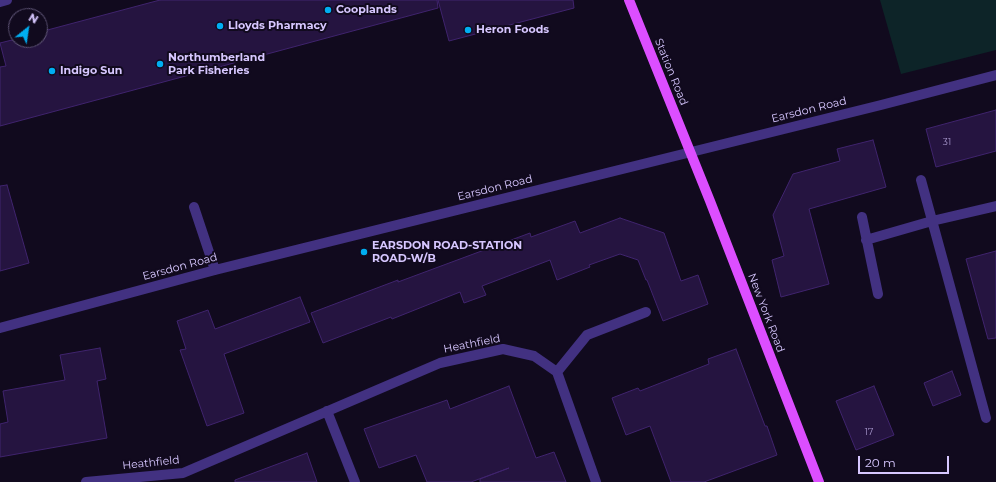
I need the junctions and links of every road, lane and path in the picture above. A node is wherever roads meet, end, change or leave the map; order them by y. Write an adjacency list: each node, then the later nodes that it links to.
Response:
1 (7, 0): 3 (street)
2 (629, 0): 5 (main road, Station Road)
3 (0, 2)
4 (996, 75): 5 (street, Earsdon Road)
5 (690, 152): 12 (street, Earsdon Road); 22 (main road, New York Road)
6 (921, 180): 10 (street)
7 (996, 206): 10 (street)
8 (194, 207): 12 (street)
9 (862, 217): 11 (street)
10 (932, 221): 11 (street); 18 (street)
11 (866, 240): 13 (street)
12 (215, 270): 15 (street, Earsdon Road)
13 (878, 294)
14 (646, 312): 16 (street)
15 (0, 328)
16 (557, 372): 17 (street, Heathfield); 21 (street)
17 (327, 411): 19 (street, Heathfield); 20 (street)
18 (986, 418)
19 (86, 482)
20 (355, 482)
21 (596, 482)
22 (819, 482)

